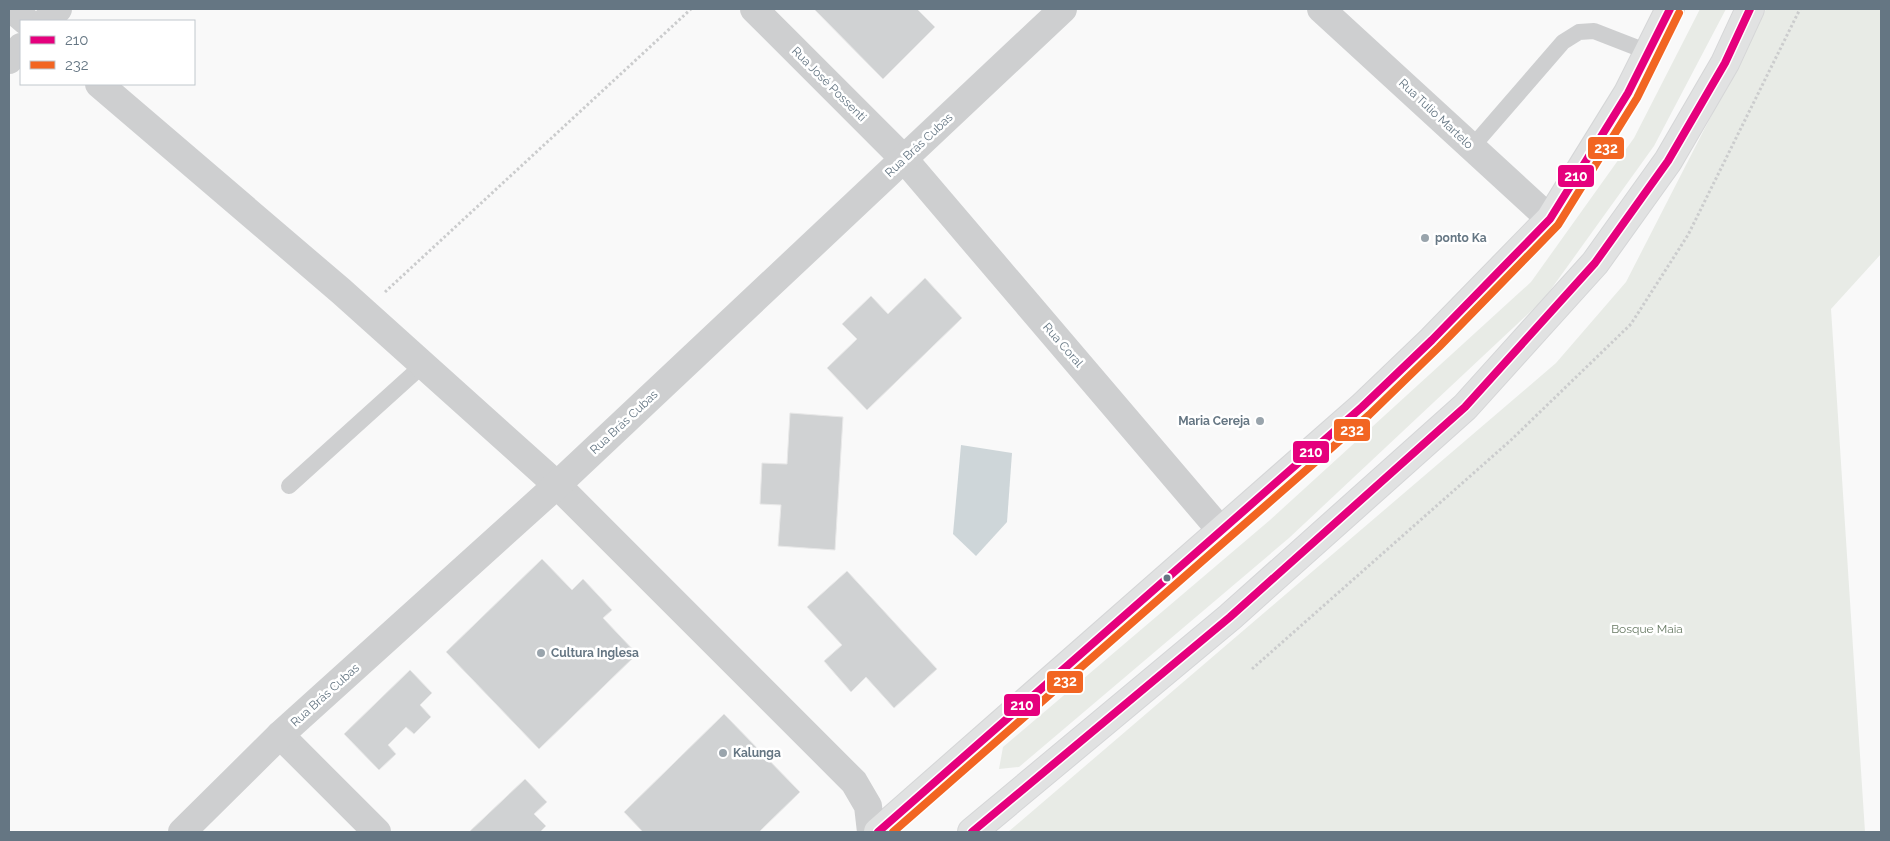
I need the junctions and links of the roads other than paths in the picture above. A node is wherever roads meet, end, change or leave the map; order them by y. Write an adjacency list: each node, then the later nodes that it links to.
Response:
1 (12, 9): 8 (street)
2 (58, 9): 9 (street)
3 (754, 9): 15 (street, Rua José Possenti)
4 (1063, 9): 15 (street, Rua Brás Cubas)
5 (1321, 9): 14 (street, Rua Tulio Martelo)
6 (1670, 9): 11 (main road)
7 (1750, 9): 27 (main road)
8 (25, 20)
9 (47, 20)
10 (20, 48): 12 (street)
11 (1648, 52): 14 (lane); 16 (main road)
12 (9, 60)
13 (100, 85): 17 (street)
14 (1472, 147): 16 (street, Rua Tulio Martelo)
15 (904, 159): 18 (street, Rua Brás Cubas); 20 (street, Rua Coral)
16 (1550, 219): 20 (main road)
17 (423, 365): 18 (street); 19 (lane)
18 (557, 485): 21 (street, Rua Brás Cubas); 25 (street)
19 (289, 486)
20 (1222, 532): 22 (main road)
21 (280, 735): 23 (street, Rua Brás Cubas); 24 (street)
22 (907, 820): 26 (main road)
23 (182, 832)
24 (377, 832)
25 (872, 832)
26 (878, 832)
27 (972, 832)

